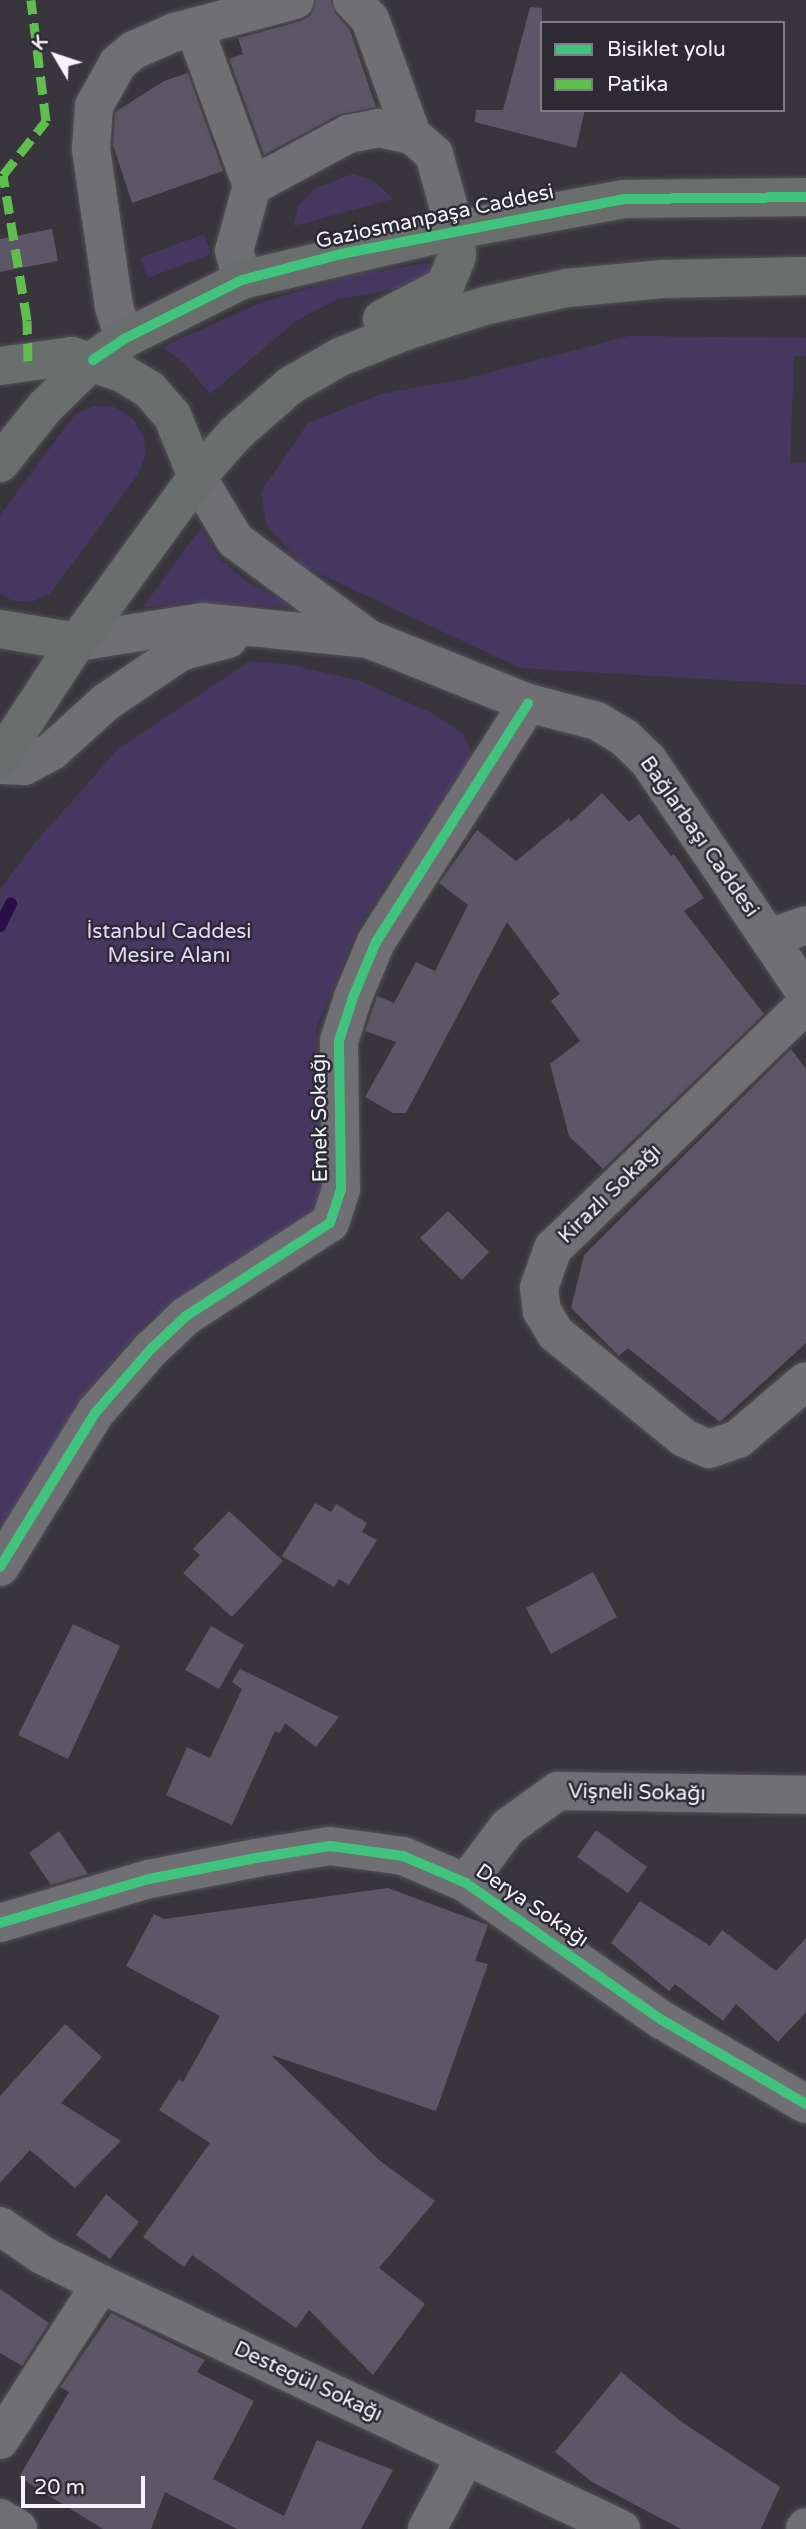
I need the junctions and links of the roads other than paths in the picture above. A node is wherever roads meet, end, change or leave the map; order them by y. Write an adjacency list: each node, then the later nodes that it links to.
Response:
1 (295, 0): 3 (street)
2 (352, 0): 4 (street)
3 (194, 27): 5 (street); 10 (street)
4 (412, 135): 5 (street); 7 (street)
5 (252, 186): 9 (street)
6 (806, 197): 7 (main road, Gaziosmanpaşa Caddesi)
7 (455, 230): 9 (main road, Gaziosmanpaşa Caddesi); 11 (main road)
8 (806, 276): 11 (main road)
9 (242, 280): 10 (main road, Gaziosmanpaşa Caddesi)
10 (108, 350): 12 (main road); 13 (main road); 14 (main road)
11 (340, 358): 14 (main road)
12 (0, 366)
13 (0, 463)
14 (197, 477): 17 (street); 18 (main road)
15 (0, 629): 18 (main road)
16 (264, 630): 17 (street); 18 (street); 21 (street)
17 (369, 639): 19 (street, Bağlarbaşı Caddesi)
18 (77, 642): 20 (main road)
19 (528, 703): 23 (street, Bağlarbaşı Caddesi); 27 (street, Emek Sokağı)
20 (0, 759)
21 (0, 765)
22 (806, 925): 23 (street)
23 (769, 938): 24 (street, Bağlarbaşı Caddesi)
24 (806, 993)
25 (806, 1004): 26 (street, Kirazlı Sokağı)
26 (806, 1381)
27 (0, 1567)
28 (806, 1795): 29 (street, Vişneli Sokağı)
29 (466, 1883): 30 (street, Derya Sokağı); 31 (street, Derya Sokağı)
30 (0, 1923)
31 (806, 2104)
32 (0, 2226): 33 (street, Destegül Sokağı)
33 (101, 2284): 34 (street); 35 (street, Destegül Sokağı)
34 (0, 2440)
35 (466, 2456): 38 (street); 39 (street, Destegül Sokağı)
36 (0, 2518): 37 (street)
37 (18, 2529)
38 (428, 2529)
39 (621, 2529)

